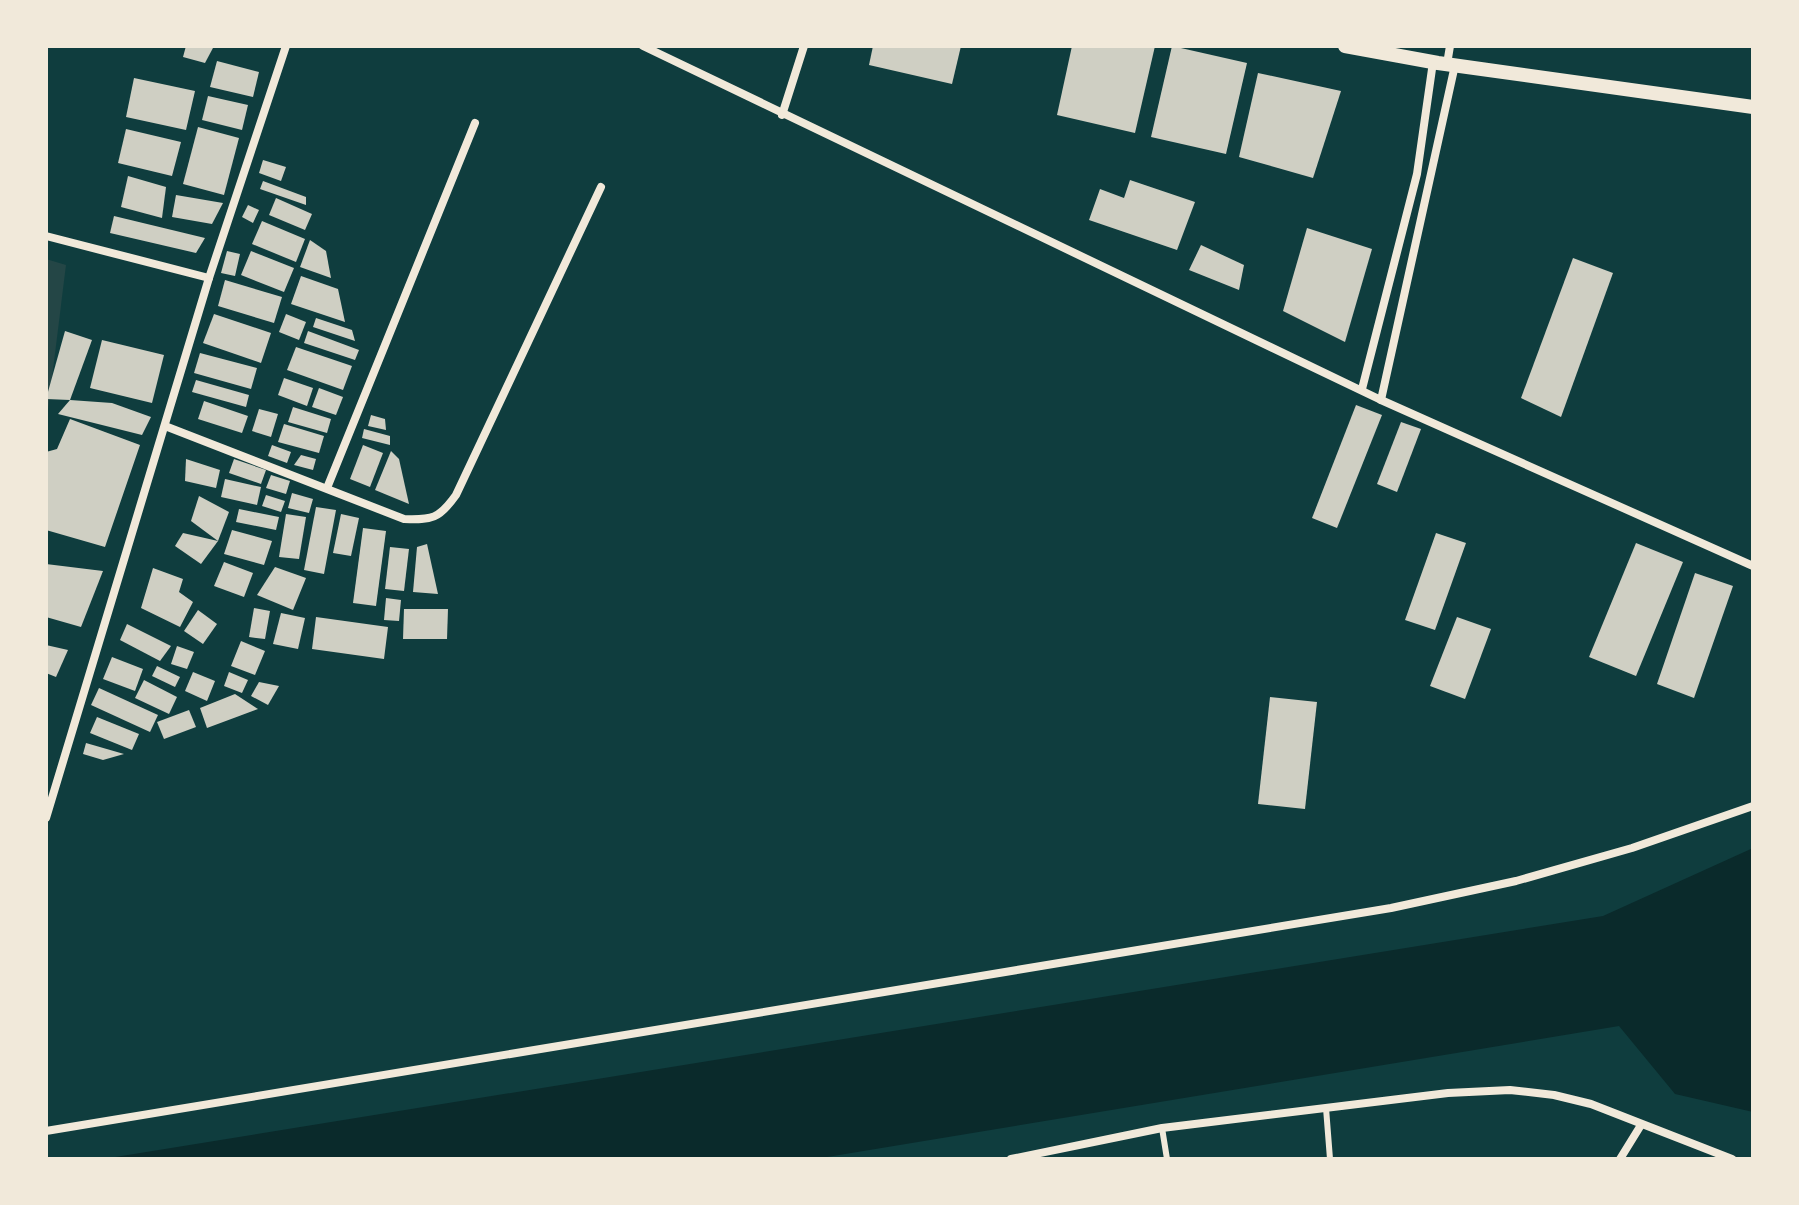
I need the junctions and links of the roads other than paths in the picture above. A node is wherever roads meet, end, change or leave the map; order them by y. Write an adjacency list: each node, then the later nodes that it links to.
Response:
1 (286, 46): 12 (street)
2 (643, 46): 8 (street)
3 (804, 46): 8 (street)
4 (1345, 46): 6 (street)
5 (1450, 46): 6 (street)
6 (1445, 64): 7 (street); 13 (street); 14 (street)
7 (1753, 107)
8 (782, 115): 13 (street)
9 (475, 123): 16 (street)
10 (601, 187): 16 (street)
11 (46, 236): 12 (street)
12 (209, 278): 15 (street)
13 (1362, 389): 14 (street)
14 (1381, 400): 17 (street)
15 (165, 426): 16 (street); 19 (street)
16 (327, 488)
17 (1753, 566)
18 (1753, 806): 23 (street)
19 (46, 818)
20 (1326, 1108): 21 (street); 22 (street); 26 (lane)
21 (1641, 1125): 27 (street); 28 (street)
22 (1162, 1128): 24 (street); 25 (lane)
23 (46, 1131)
24 (1011, 1159)
25 (1167, 1159)
26 (1330, 1159)
27 (1620, 1159)
28 (1732, 1159)

